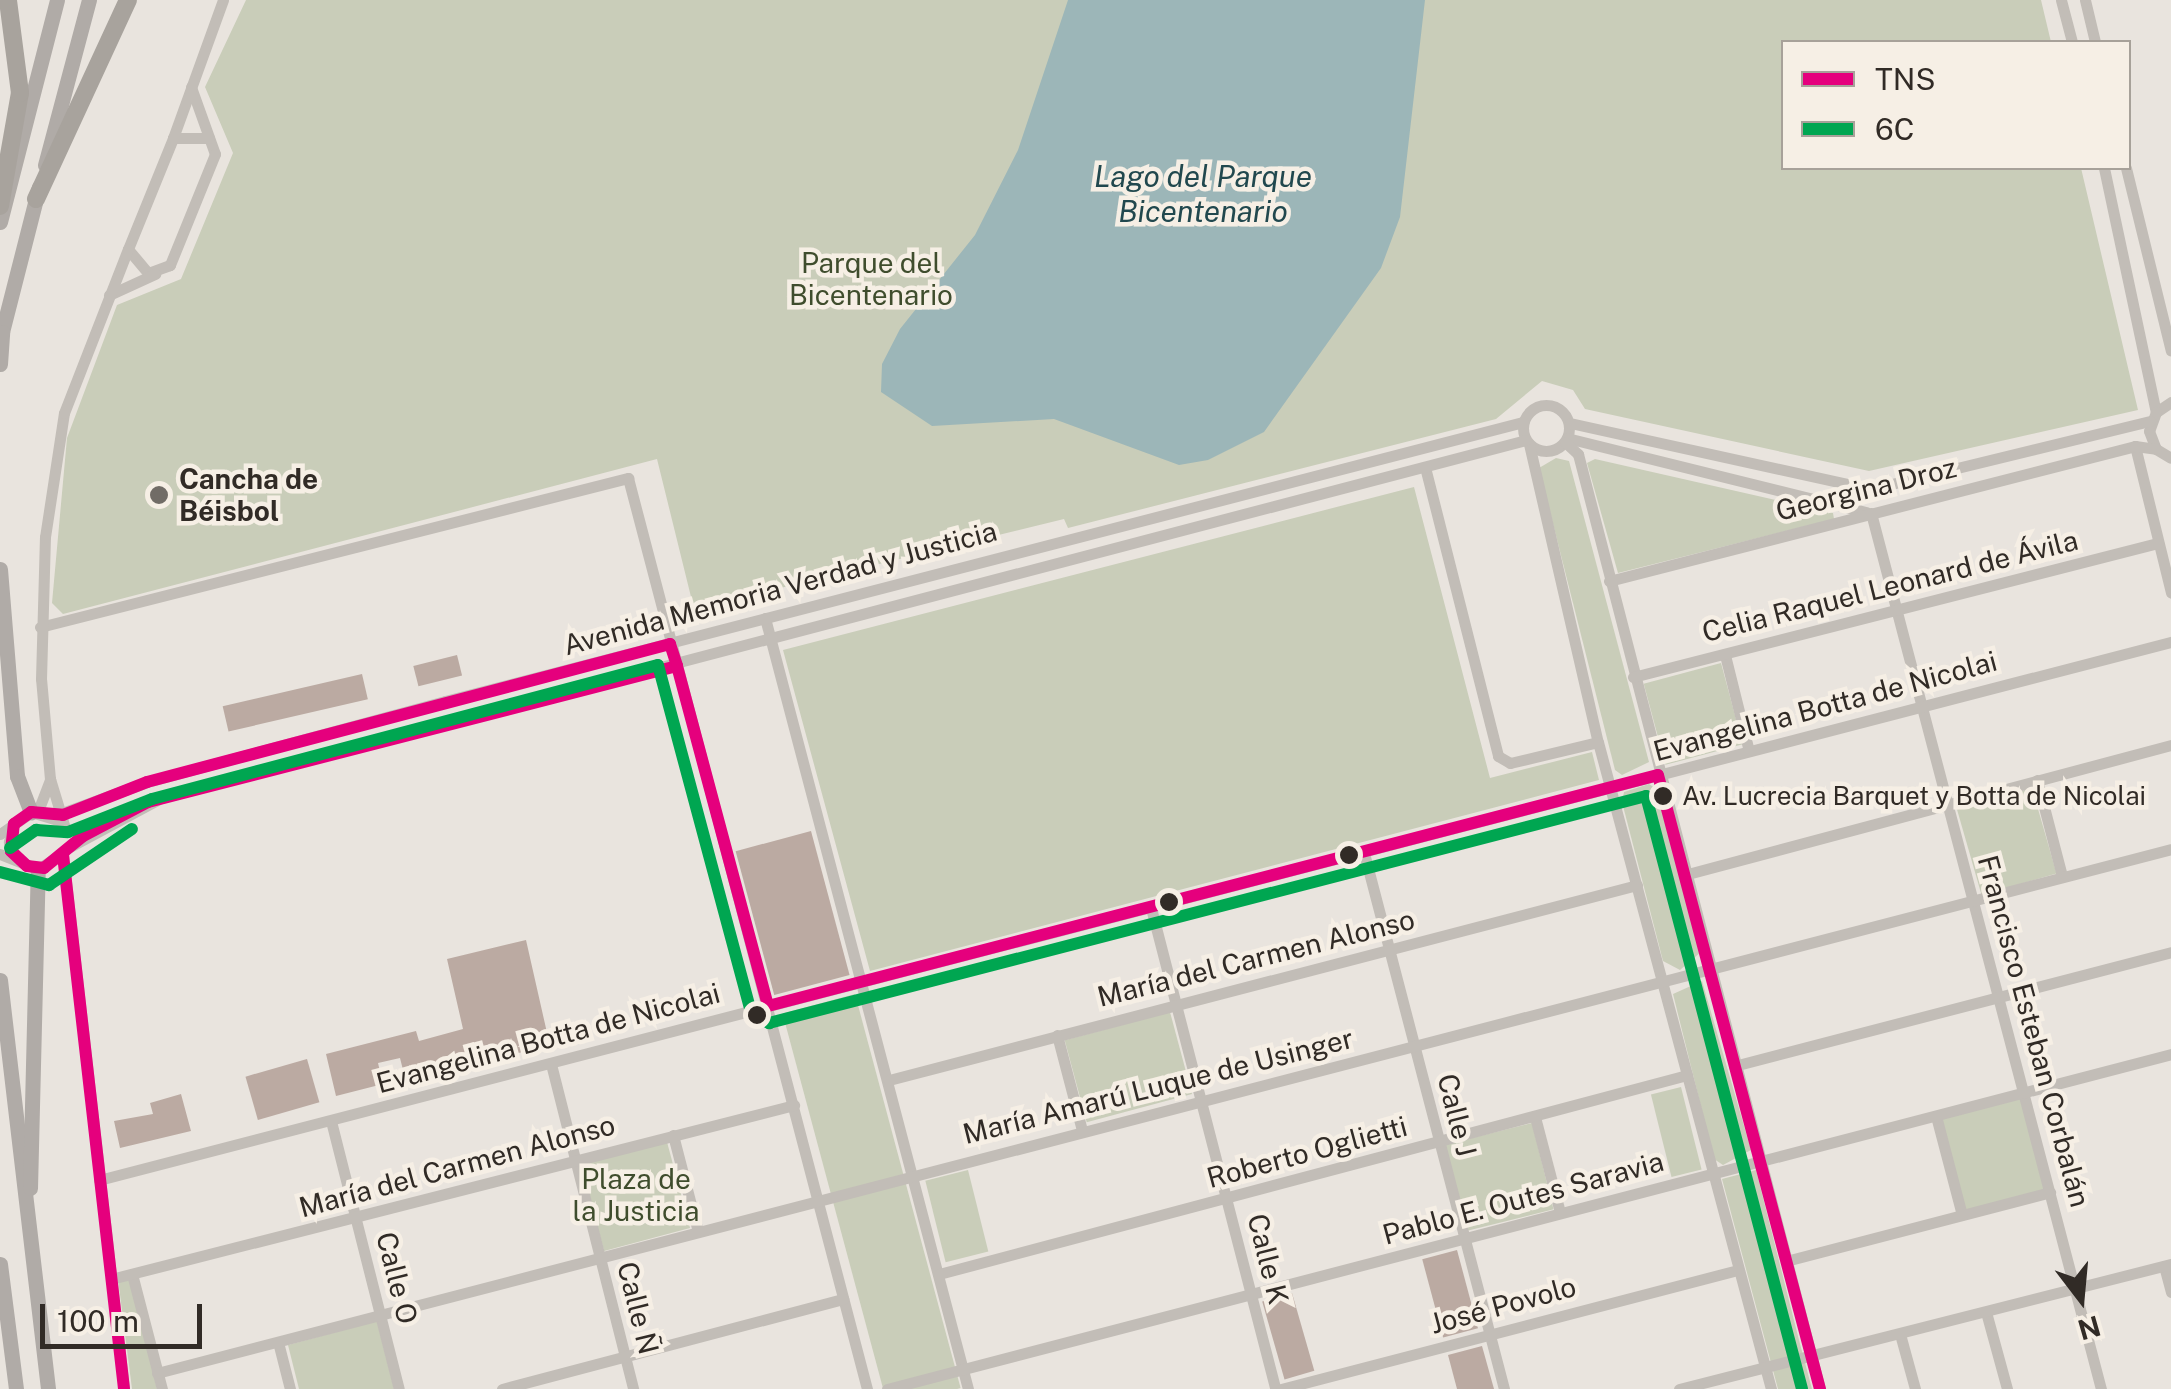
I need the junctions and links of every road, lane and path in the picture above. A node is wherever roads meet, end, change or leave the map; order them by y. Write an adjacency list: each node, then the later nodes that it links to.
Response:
1 (8, 0): 16 (highway)
2 (57, 0): 17 (main road)
3 (89, 0): 15 (main road)
4 (128, 0): 15 (highway)
5 (223, 0): 10 (street)
6 (2060, 0): 8 (street)
7 (2085, 0): 9 (street)
8 (2071, 40)
9 (2095, 40)
10 (191, 88): 11 (street); 12 (street)
11 (172, 138): 12 (street); 18 (street)
12 (210, 138): 19 (street)
13 (2104, 170): 25 (street)
14 (2126, 170): 22 (street)
15 (36, 200): 21 (main road)
16 (0, 206)
17 (0, 222)
18 (128, 249): 19 (street); 20 (street)
19 (156, 274): 20 (street)
20 (108, 295): 42 (street)
21 (1, 336): 23 (main road)
22 (2171, 351)
23 (0, 364)
24 (2171, 402): 25 (street, Georgina Droz)
25 (2153, 416): 31 (street); 34 (street, Georgina Droz)
26 (1523, 422): 27 (street, Avenida Memoria Verdad y Justicia); 29 (street); 41 (street, Avenida Memoria Verdad y Justicia)
27 (1570, 422): 28 (street); 34 (street, Avenida Memoria Verdad y Justicia)
28 (1566, 440): 29 (street, Avenida Memoria Verdad y Justicia); 35 (street, Avenida Memoria Verdad y Justicia); 38 (street)
29 (1527, 442): 33 (street, Avenida Memoria Verdad y Justicia); 50 (street)
30 (2136, 448): 31 (street, Georgina Droz); 35 (street, Georgina Droz); 36 (street)
31 (2156, 449): 32 (street)
32 (2171, 458)
33 (1426, 471): 43 (street, Avenida Memoria Verdad y Justicia); 50 (street)
34 (1871, 489)
35 (1872, 512): 38 (street, Georgina Droz); 40 (street, Francisco Esteban Corbalán)
36 (2158, 543): 39 (street); 40 (street, Celia Raquel Leonard de Ávila)
37 (0, 570): 58 (main road)
38 (1609, 582): 48 (street)
39 (2171, 593)
40 (1897, 610): 46 (street, Celia Raquel Leonard de Ávila); 49 (street, Francisco Esteban Corbalán)
41 (765, 618): 43 (street); 45 (street, Avenida Memoria Verdad y Justicia)
42 (40, 627): 45 (street); 54 (street)
43 (771, 642): 47 (street, Avenida Memoria Verdad y Justicia); 78 (street)
44 (2171, 642): 49 (street, Evangelina Botta de Nicolai)
45 (670, 644): 47 (street); 59 (street, Avenida Memoria Verdad y Justicia)
46 (1725, 655): 48 (street, Celia Raquel Leonard de Ávila); 52 (street)
47 (677, 666): 63 (street, Avenida Memoria Verdad y Justicia); 82 (street)
48 (1634, 678): 53 (street)
49 (1922, 707): 52 (street, Evangelina Botta de Nicolai); 57 (street, Francisco Esteban Corbalán)
50 (1598, 742): 56 (street)
51 (2171, 745): 55 (street)
52 (1749, 751): 53 (street, Evangelina Botta de Nicolai)
53 (1658, 774): 56 (street, Evangelina Botta de Nicolai); 68 (street)
54 (50, 780): 58 (street); 59 (street)
55 (2037, 780): 57 (street); 69 (street)
56 (1610, 788): 64 (street, Evangelina Botta de Nicolai); 70 (street)
57 (1948, 803): 68 (street); 71 (street, Francisco Esteban Corbalán)
58 (34, 811): 59 (street); 60 (street)
59 (61, 820): 63 (street)
60 (14, 824): 61 (street); 66 (street)
61 (0, 834)
62 (2171, 849): 69 (street, María Amarú Luque de Usinger)
63 (64, 852): 67 (street); 72 (street)
64 (1364, 852): 73 (street, Evangelina Botta de Nicolai); 74 (street, Calle J)
65 (0, 854): 66 (street)
66 (16, 859): 67 (street)
67 (41, 868): 72 (street); 110 (main road)
68 (1684, 874): 76 (street)
69 (2062, 876): 71 (street, María Amarú Luque de Usinger)
70 (1636, 885): 74 (street, María del Carmen Alonso); 79 (street)
71 (1974, 901): 76 (street, María Amarú Luque de Usinger); 80 (street, Francisco Esteban Corbalán)
72 (68, 906): 103 (street)
73 (1152, 908): 78 (street, Evangelina Botta de Nicolai); 81 (street, Calle K)
74 (1389, 950): 81 (street, María del Carmen Alonso); 84 (street, Calle J)
75 (2171, 952): 80 (street)
76 (1709, 970): 79 (street, María Amarú Luque de Usinger); 87 (street)
77 (0, 980): 110 (main road)
78 (862, 980): 82 (street, Evangelina Botta de Nicolai); 89 (street)
79 (1663, 983): 84 (street, María Amarú Luque de Usinger); 88 (street)
80 (1998, 996): 87 (street); 90 (street, Francisco Esteban Corbalán)
81 (1177, 1004): 83 (street, María del Carmen Alonso); 91 (street, Calle K)
82 (768, 1006): 86 (street, Evangelina Botta de Nicolai); 92 (street)
83 (1057, 1035): 89 (street, María del Carmen Alonso); 96 (street)
84 (1414, 1047): 91 (street, María Amarú Luque de Usinger); 98 (street, Calle J)
85 (2171, 1054): 90 (street, Pablo E. Outes Saravia)
86 (551, 1064): 95 (street, Evangelina Botta de Nicolai); 99 (street, Calle Ñ)
87 (1734, 1066): 100 (street)
88 (1687, 1076): 94 (street, Roberto Oglietti); 101 (street)
89 (889, 1080): 102 (street)
90 (2024, 1093): 93 (street, Pablo E. Outes Saravia); 104 (street, Francisco Esteban Corbalán)
91 (1201, 1101): 96 (street, María Amarú Luque de Usinger); 105 (street, Calle K)
92 (794, 1105): 97 (street, María del Carmen Alonso); 106 (street)
93 (1936, 1116): 100 (street, Pablo E. Outes Saravia); 108 (street)
94 (1535, 1117): 98 (street, Roberto Oglietti); 107 (street)
95 (331, 1120): 103 (street, Evangelina Botta de Nicolai); 109 (street, Calle O)
96 (1082, 1130): 102 (street, María Amarú Luque de Usinger)
97 (673, 1134): 99 (street, María del Carmen Alonso); 111 (street)
98 (1438, 1143): 105 (street, Roberto Oglietti); 112 (street, Calle J)
99 (576, 1162): 109 (street, María del Carmen Alonso); 113 (street, Calle Ñ)
100 (1760, 1162): 101 (street, Pablo E. Outes Saravia); 114 (street)
101 (1713, 1174): 107 (street, Pablo E. Outes Saravia); 117 (street)
102 (913, 1175): 106 (street, María Amarú Luque de Usinger); 119 (street)
103 (99, 1180): 120 (street)
104 (2050, 1192): 108 (street); 121 (street, Francisco Esteban Corbalán)
105 (1227, 1198): 119 (street, Roberto Oglietti); 123 (street, Calle K)
106 (818, 1202): 111 (street, María Amarú Luque de Usinger); 124 (street)
107 (1560, 1212): 112 (street, Pablo E. Outes Saravia)
108 (1962, 1214): 114 (street)
109 (356, 1219): 118 (street, María del Carmen Alonso); 126 (street, Calle O)
110 (27, 1227): 136 (main road)
111 (698, 1232): 113 (street, María Amarú Luque de Usinger)
112 (1463, 1240): 123 (street, Pablo E. Outes Saravia); 128 (street, Calle J)
113 (600, 1259): 126 (street, María Amarú Luque de Usinger); 130 (street, Calle Ñ)
114 (1786, 1261): 131 (street)
115 (0, 1264): 135 (main road)
116 (2168, 1265): 121 (street); 122 (street)
117 (1738, 1270): 128 (street, José Povolo); 132 (street)
118 (132, 1274): 120 (street, María del Carmen Alonso); 134 (street)
119 (939, 1274): 133 (street)
120 (111, 1279): 137 (street)
121 (2075, 1288): 125 (street); 153 (street, Francisco Esteban Corbalán)
122 (2171, 1292)
123 (1251, 1294): 133 (street, Pablo E. Outes Saravia); 146 (street, Calle K)
124 (843, 1298): 130 (street); 143 (street)
125 (1986, 1312): 127 (street); 152 (street)
126 (381, 1316): 129 (street, María Amarú Luque de Usinger); 140 (street, Calle O)
127 (1900, 1334): 131 (street); 151 (street)
128 (1489, 1335): 146 (street, José Povolo); 147 (street, Calle J)
129 (278, 1342): 134 (street, María Amarú Luque de Usinger); 139 (street)
130 (625, 1356): 141 (street); 142 (street, Calle Ñ)
131 (1812, 1356): 132 (street); 150 (street)
132 (1765, 1368): 148 (street); 149 (street)
133 (963, 1370): 144 (street, Pablo E. Outes Saravia); 145 (street)
134 (158, 1373): 138 (street)
135 (13, 1389)
136 (50, 1389)
137 (124, 1389)
138 (162, 1389)
139 (290, 1389)
140 (399, 1389)
141 (502, 1389)
142 (633, 1389)
143 (867, 1389)
144 (887, 1389)
145 (968, 1389)
146 (1278, 1389)
147 (1504, 1389)
148 (1679, 1389)
149 (1771, 1389)
150 (1820, 1389)
151 (1916, 1389)
152 (2007, 1389)
153 (2102, 1389)

